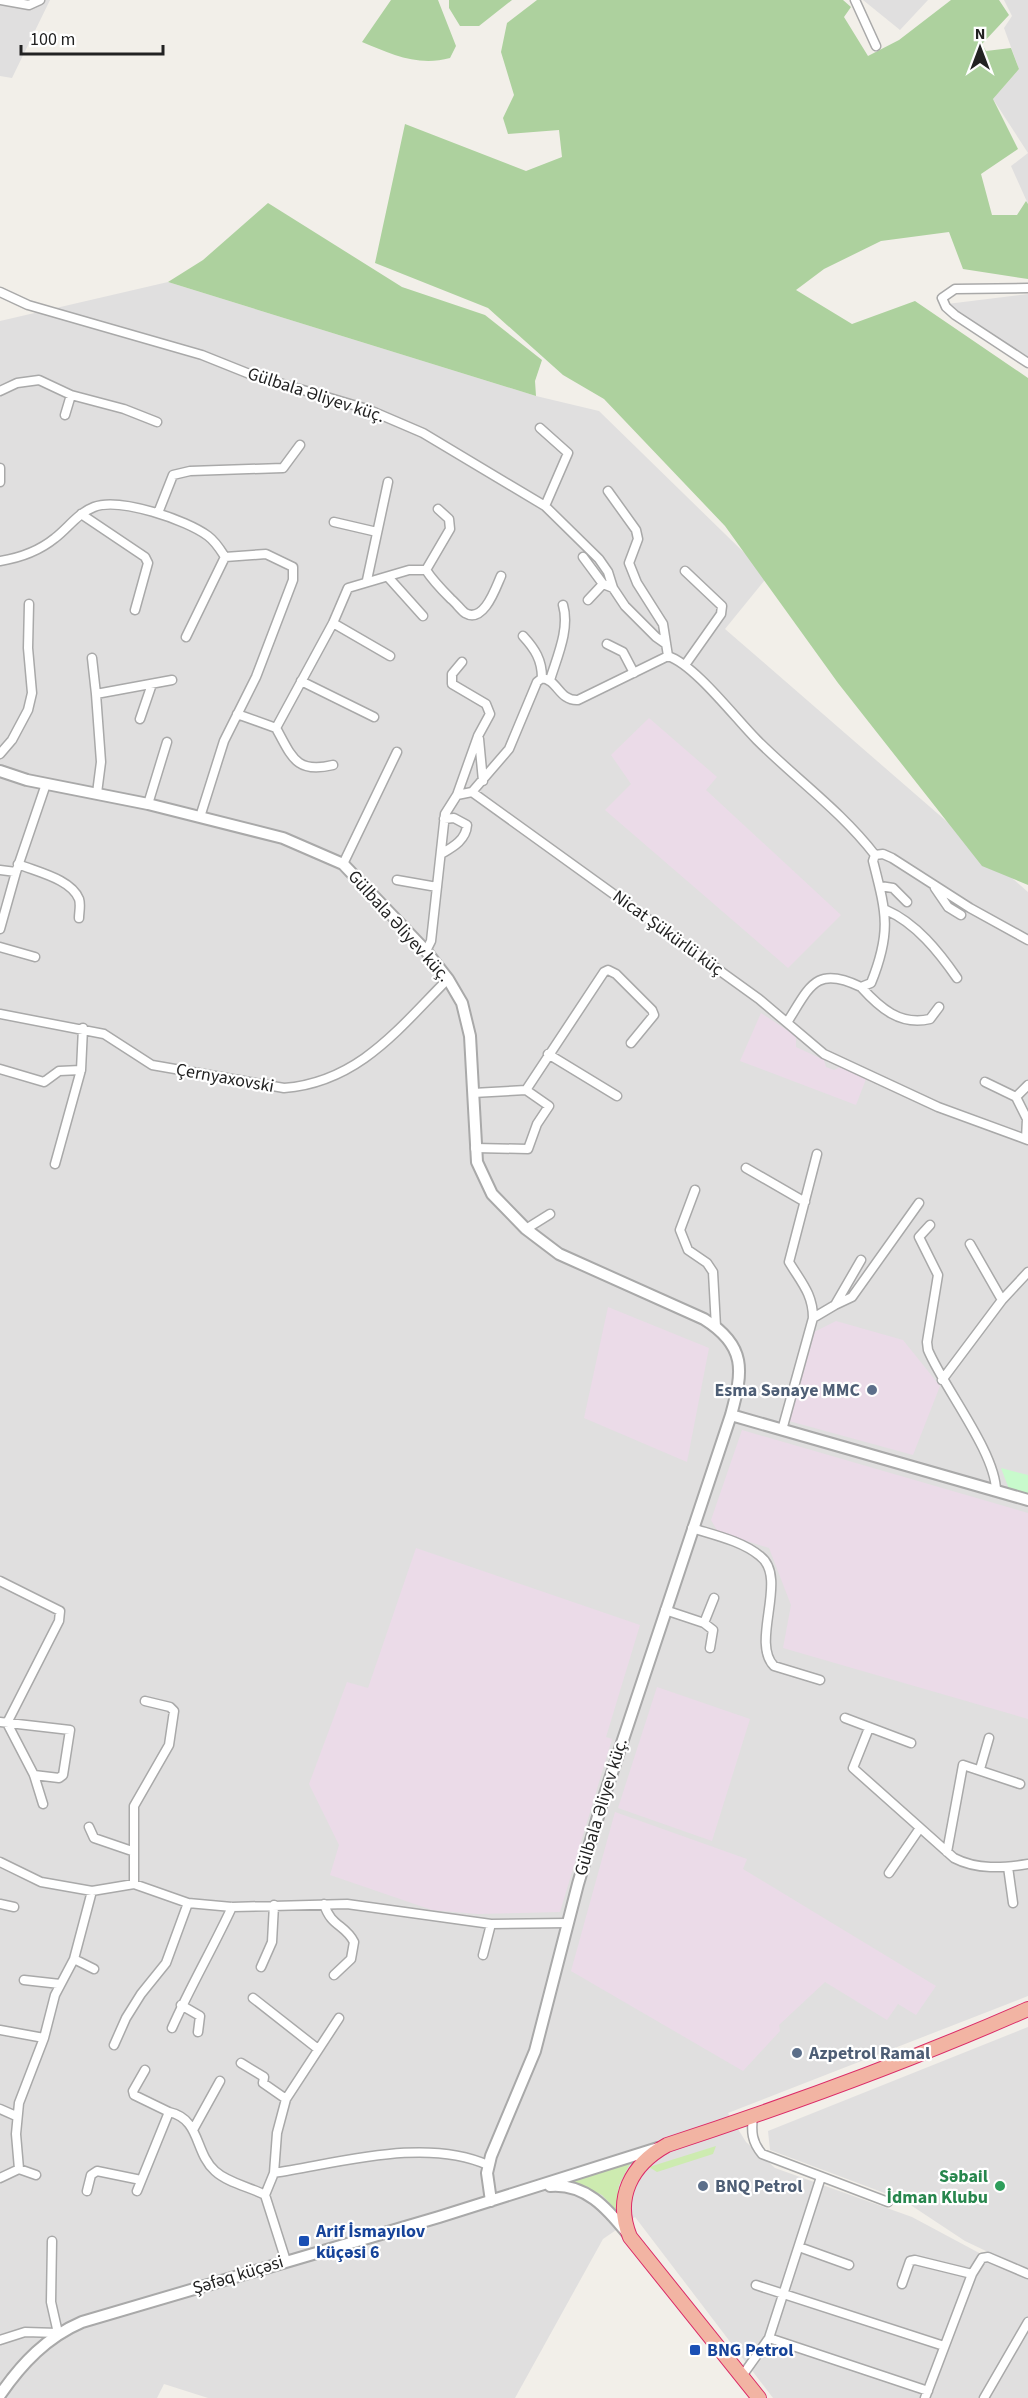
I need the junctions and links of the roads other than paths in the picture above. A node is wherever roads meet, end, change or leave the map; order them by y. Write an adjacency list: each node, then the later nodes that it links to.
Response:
1 (1, 0): 2 (street)
2 (40, 0)
3 (855, 0): 4 (street)
4 (876, 46)
5 (1028, 288): 7 (street)
6 (0, 292): 18 (street, Gülbala Əliyev küç.)
7 (1028, 363)
8 (0, 391): 9 (street)
9 (71, 395): 10 (street); 11 (street)
10 (65, 415)
11 (157, 422)
12 (540, 428): 18 (street)
13 (300, 445): 20 (street)
14 (0, 468): 15 (street)
15 (0, 482)
16 (388, 482): 23 (street)
17 (608, 491): 43 (street)
18 (545, 506): 33 (street, Gülbala Əliyev küç.)
19 (438, 509): 27 (street)
20 (158, 513): 21 (street); 24 (street)
21 (81, 514): 26 (street); 37 (street)
22 (334, 522): 23 (street)
23 (377, 532): 31 (street)
24 (225, 557): 41 (street); 55 (street)
25 (584, 557): 32 (street)
26 (0, 561)
27 (426, 570): 29 (street); 30 (street)
28 (685, 571): 48 (street)
29 (501, 576)
30 (388, 577): 31 (street); 38 (street)
31 (367, 580): 39 (street)
32 (603, 584): 33 (street); 34 (street)
33 (614, 588): 43 (street, Gülbala Əliyev küç.)
34 (588, 600)
35 (29, 604): 62 (street)
36 (562, 605): 50 (street)
37 (135, 610)
38 (423, 616)
39 (333, 623): 44 (street); 52 (street)
40 (524, 636): 50 (street)
41 (186, 638)
42 (607, 644): 49 (street)
43 (666, 644): 45 (street)
44 (390, 656)
45 (668, 656): 48 (street); 49 (street)
46 (92, 658): 54 (street)
47 (462, 662): 59 (street)
48 (685, 665): 74 (street)
49 (634, 673): 50 (street)
50 (546, 679): 65 (street)
51 (171, 680): 53 (street)
52 (301, 681): 56 (street); 58 (street)
53 (152, 684): 54 (street); 57 (street)
54 (96, 694): 68 (street)
55 (237, 714): 58 (street); 71 (street)
56 (374, 717)
57 (140, 718)
58 (276, 728): 63 (street)
59 (478, 736): 65 (street); 69 (street)
60 (166, 742): 70 (street)
61 (397, 752): 75 (street)
62 (0, 754)
63 (333, 765)
64 (0, 771): 66 (street, Gülbala Əliyev küç.)
65 (483, 781): 67 (street)
66 (46, 784): 68 (street, Gülbala Əliyev küç.); 76 (street)
67 (472, 792): 69 (street); 96 (street, Nicat Şükürlü küç)
68 (97, 793): 70 (street, Gülbala Əliyev küç.)
69 (457, 795): 72 (street)
70 (148, 804): 71 (street, Gülbala Əliyev küç.)
71 (200, 817): 75 (street, Gülbala Əliyev küç.)
72 (444, 819): 73 (street); 73 (street)
73 (441, 854): 81 (street)
74 (875, 855): 79 (street); 80 (street)
75 (343, 864): 89 (street, Gülbala Əliyev küç.)
76 (17, 868): 77 (street); 85 (street); 86 (street)
77 (0, 870)
78 (398, 880): 81 (street)
79 (880, 886): 82 (street); 83 (street)
80 (933, 886): 84 (street); 87 (street)
81 (438, 887): 89 (street)
82 (907, 902)
83 (886, 910): 91 (street); 93 (street)
84 (961, 915)
85 (78, 918)
86 (0, 929)
87 (1028, 940)
88 (0, 947): 90 (street)
89 (426, 951): 92 (street, Gülbala Əliyev küç.)
90 (35, 957)
91 (957, 978)
92 (448, 979): 97 (street, Çernyaxovski); 105 (street, Gülbala Əliyev küç.)
93 (861, 987): 94 (street); 96 (street)
94 (939, 1007)
95 (0, 1014): 97 (street, Çernyaxovski)
96 (788, 1021): 108 (street, Nicat Şükürlü küç)
97 (83, 1028): 101 (street)
98 (631, 1043): 99 (street)
99 (548, 1054): 104 (street); 106 (street)
100 (0, 1069): 101 (street)
101 (81, 1070): 111 (street)
102 (986, 1082): 107 (street)
103 (1028, 1085): 107 (street)
104 (526, 1090): 105 (street); 109 (street)
105 (473, 1093): 109 (street, Gülbala Əliyev küç.)
106 (617, 1096)
107 (1016, 1097): 108 (street)
108 (1027, 1139)
109 (475, 1148): 118 (street, Gülbala Əliyev küç.)
110 (817, 1154): 114 (street)
111 (55, 1164)
112 (746, 1168): 114 (street)
113 (695, 1190): 125 (street)
114 (805, 1202): 124 (street)
115 (919, 1203): 123 (street)
116 (550, 1214): 118 (street)
117 (930, 1225): 126 (street)
118 (526, 1229): 125 (street, Gülbala Əliyev küç.)
119 (970, 1245): 122 (street)
120 (861, 1260): 123 (street)
121 (1028, 1272): 122 (street)
122 (1002, 1300): 126 (street)
123 (836, 1305): 124 (street)
124 (813, 1318): 128 (street)
125 (716, 1327): 127 (street, Gülbala Əliyev küç.)
126 (942, 1380): 129 (street)
127 (730, 1415): 128 (street); 131 (street, Gülbala Əliyev küç.)
128 (782, 1430): 129 (street)
129 (996, 1491): 130 (street)
130 (1028, 1500)
131 (692, 1528): 134 (street, Gülbala Əliyev küç.); 137 (street)
132 (0, 1581): 140 (street)
133 (714, 1598): 135 (street)
134 (665, 1610): 135 (street); 165 (street, Gülbala Əliyev küç.)
135 (704, 1623): 136 (street)
136 (710, 1647)
137 (820, 1680)
138 (145, 1701): 150 (street)
139 (845, 1718): 141 (street)
140 (3, 1723): 145 (street); 145 (street)
141 (869, 1728): 143 (street); 149 (street)
142 (989, 1738): 144 (street)
143 (911, 1743)
144 (980, 1769): 146 (street); 151 (street)
145 (34, 1775): 147 (street)
146 (1020, 1784)
147 (43, 1804)
148 (89, 1827): 150 (street)
149 (920, 1828): 151 (street); 155 (street)
150 (132, 1851): 156 (street)
151 (946, 1852): 154 (street)
152 (0, 1862): 157 (street)
153 (1028, 1864): 154 (street)
154 (1008, 1867): 161 (street)
155 (889, 1873)
156 (134, 1884): 157 (street); 158 (street)
157 (92, 1891): 168 (street)
158 (188, 1903): 164 (street); 182 (street)
159 (0, 1904): 163 (street)
160 (324, 1904): 162 (street); 166 (street); 171 (street)
161 (1013, 1904)
162 (274, 1905): 164 (street); 169 (street)
163 (14, 1907)
164 (232, 1907): 175 (street)
165 (568, 1923): 166 (street); 194 (street, Gülbala Əliyev küç.)
166 (491, 1924): 167 (street)
167 (483, 1955)
168 (74, 1959): 170 (street); 173 (street)
169 (261, 1967)
170 (94, 1969)
171 (334, 1975)
172 (24, 1980): 173 (street)
173 (60, 1984): 181 (street)
174 (253, 1998): 183 (street)
175 (181, 2006): 178 (street); 180 (street)
176 (1028, 2009): 191 (highway)
177 (339, 2018): 183 (street)
178 (172, 2028)
179 (0, 2030): 181 (street)
180 (198, 2032)
181 (44, 2038): 190 (street)
182 (114, 2045)
183 (318, 2049): 187 (street)
184 (242, 2063): 187 (street)
185 (145, 2070): 189 (street)
186 (220, 2081): 192 (street)
187 (286, 2099): 196 (street)
188 (0, 2109): 190 (street)
189 (169, 2112): 192 (street); 200 (street)
190 (16, 2116): 195 (street)
191 (753, 2116): 193 (highway); 198 (street)
192 (194, 2128): 204 (street)
193 (667, 2145): 201 (street); 207 (highway)
194 (488, 2164): 196 (street); 205 (street, Gülbala Əliyev küç.)
195 (19, 2169): 197 (street); 199 (street)
196 (274, 2174): 204 (street)
197 (36, 2175)
198 (821, 2177): 206 (street); 209 (street)
199 (0, 2178)
200 (141, 2180): 202 (street); 203 (street)
201 (535, 2188): 205 (street, Şəfəq küçəsi); 207 (street)
202 (87, 2191)
203 (137, 2191)
204 (266, 2194): 210 (street)
205 (491, 2200): 210 (street, Şəfəq küçəsi)
206 (888, 2202)
207 (630, 2237): 222 (highway)
208 (52, 2241): 218 (street)
209 (799, 2247): 211 (street); 216 (street)
210 (286, 2261): 218 (street, Şəfəq küçəsi)
211 (849, 2265)
212 (972, 2274): 213 (street); 214 (street); 221 (street)
213 (1028, 2274)
214 (902, 2284)
215 (756, 2285): 216 (street)
216 (785, 2294): 219 (street); 221 (street)
217 (1028, 2322): 226 (street)
218 (58, 2333): 220 (street); 224 (street, Şəfəq küçəsi)
219 (769, 2338): 222 (street); 223 (street)
220 (0, 2340)
221 (944, 2346): 223 (street)
222 (742, 2376): 225 (highway)
223 (927, 2394)
224 (0, 2395)
225 (759, 2398)
226 (984, 2398)

